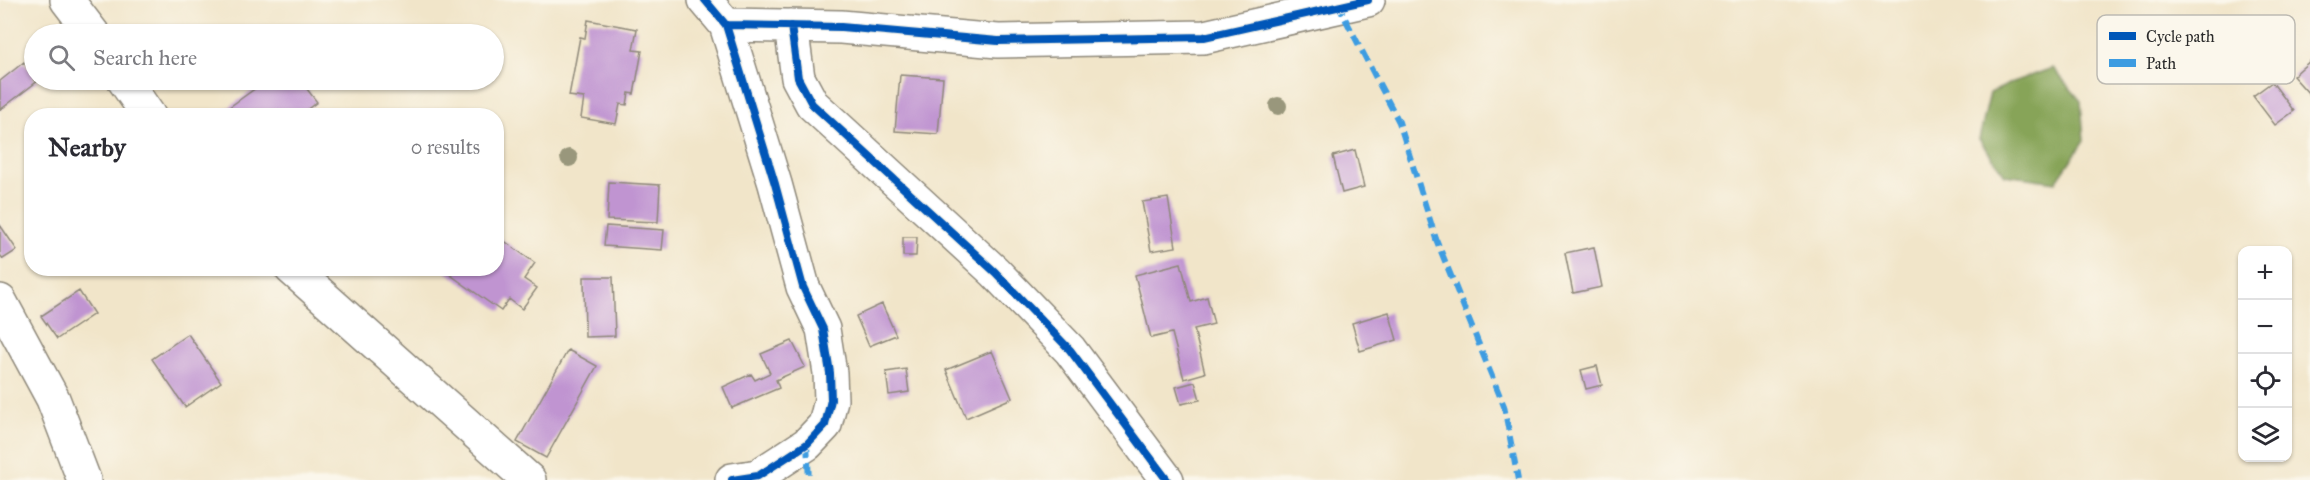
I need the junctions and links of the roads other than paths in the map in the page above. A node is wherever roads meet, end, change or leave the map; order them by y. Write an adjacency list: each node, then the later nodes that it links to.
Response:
1 (67, 0): 4 (street)
2 (705, 0): 5 (street)
3 (1368, 0): 6 (street)
4 (85, 24)
5 (726, 25): 6 (street); 13 (street)
6 (791, 26): 14 (street)
7 (131, 90): 8 (street)
8 (143, 108)
9 (300, 276): 12 (street)
10 (0, 301): 11 (street)
11 (84, 480)
12 (529, 480)
13 (732, 480)
14 (1167, 480)

